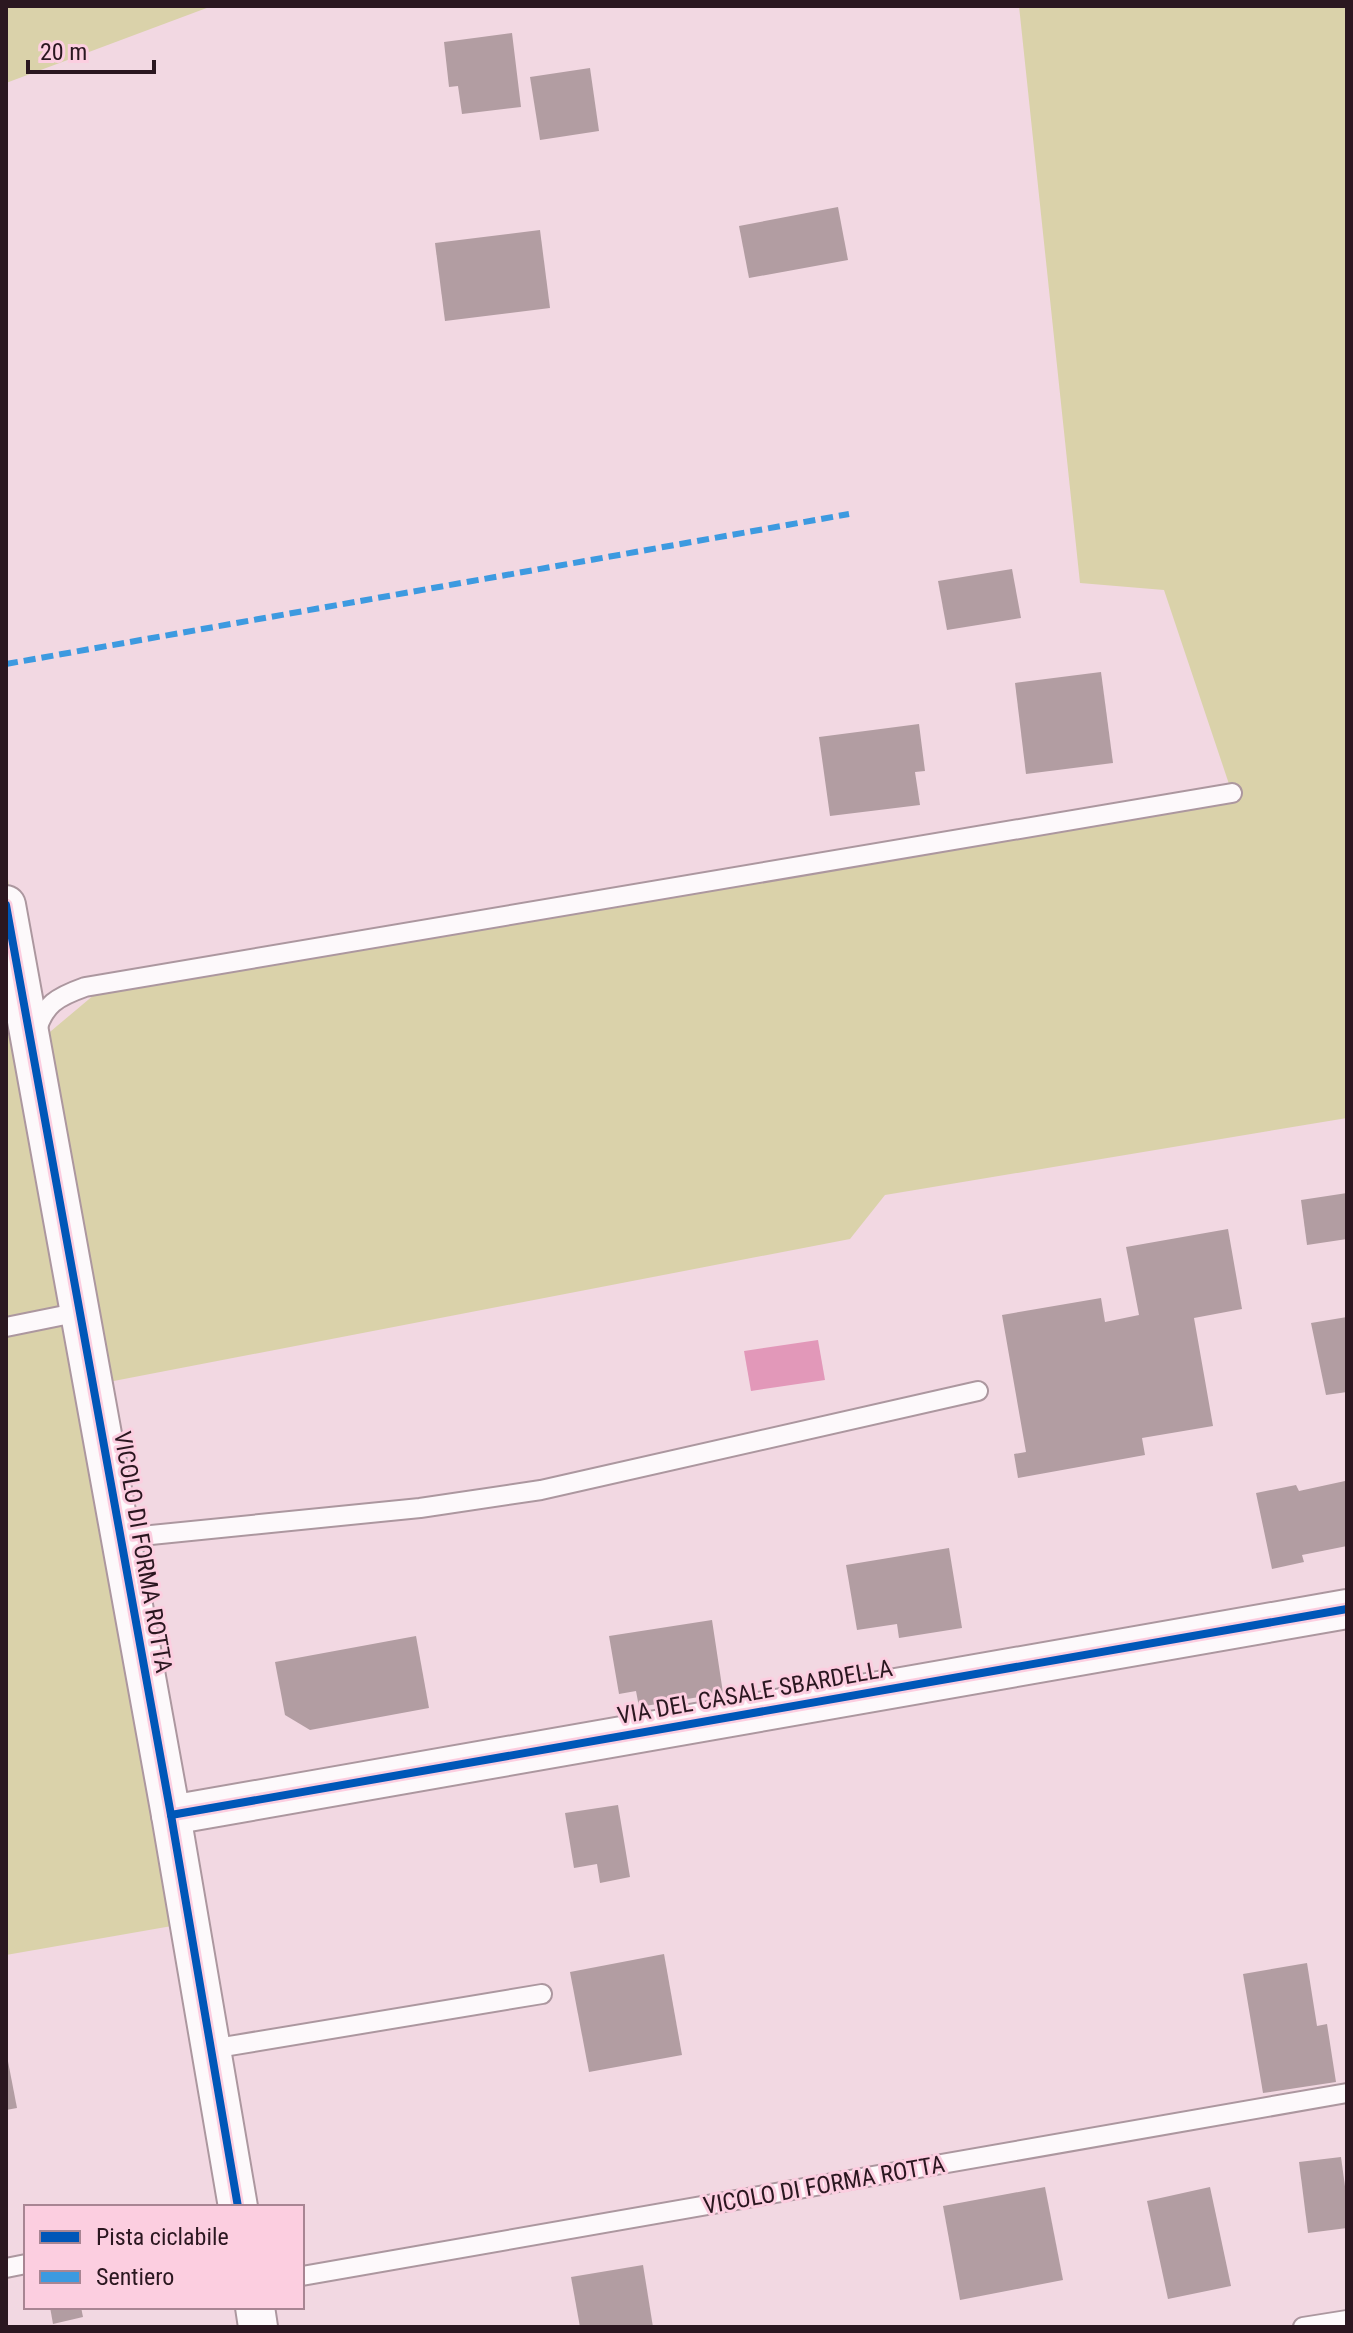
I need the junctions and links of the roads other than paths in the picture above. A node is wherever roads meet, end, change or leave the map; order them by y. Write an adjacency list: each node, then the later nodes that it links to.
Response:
1 (1232, 793): 3 (lane)
2 (6, 905): 3 (street, VICOLO DI FORMA ROTTA)
3 (32, 1047): 4 (street, VICOLO DI FORMA ROTTA)
4 (80, 1312): 5 (lane); 7 (street, VICOLO DI FORMA ROTTA)
5 (6, 1327)
6 (978, 1391): 7 (lane)
7 (121, 1538): 9 (street, VICOLO DI FORMA ROTTA)
8 (1347, 1609): 9 (street, VIA DEL CASALE SBARDELLA)
9 (171, 1815): 11 (street, VICOLO DI FORMA ROTTA)
10 (542, 1994): 11 (lane)
11 (211, 2049): 13 (street, VICOLO DI FORMA ROTTA)
12 (1347, 2093): 14 (lane, VICOLO DI FORMA ROTTA)
13 (238, 2205)
14 (304, 2276)
15 (1347, 2320): 16 (lane)
16 (1303, 2327)

